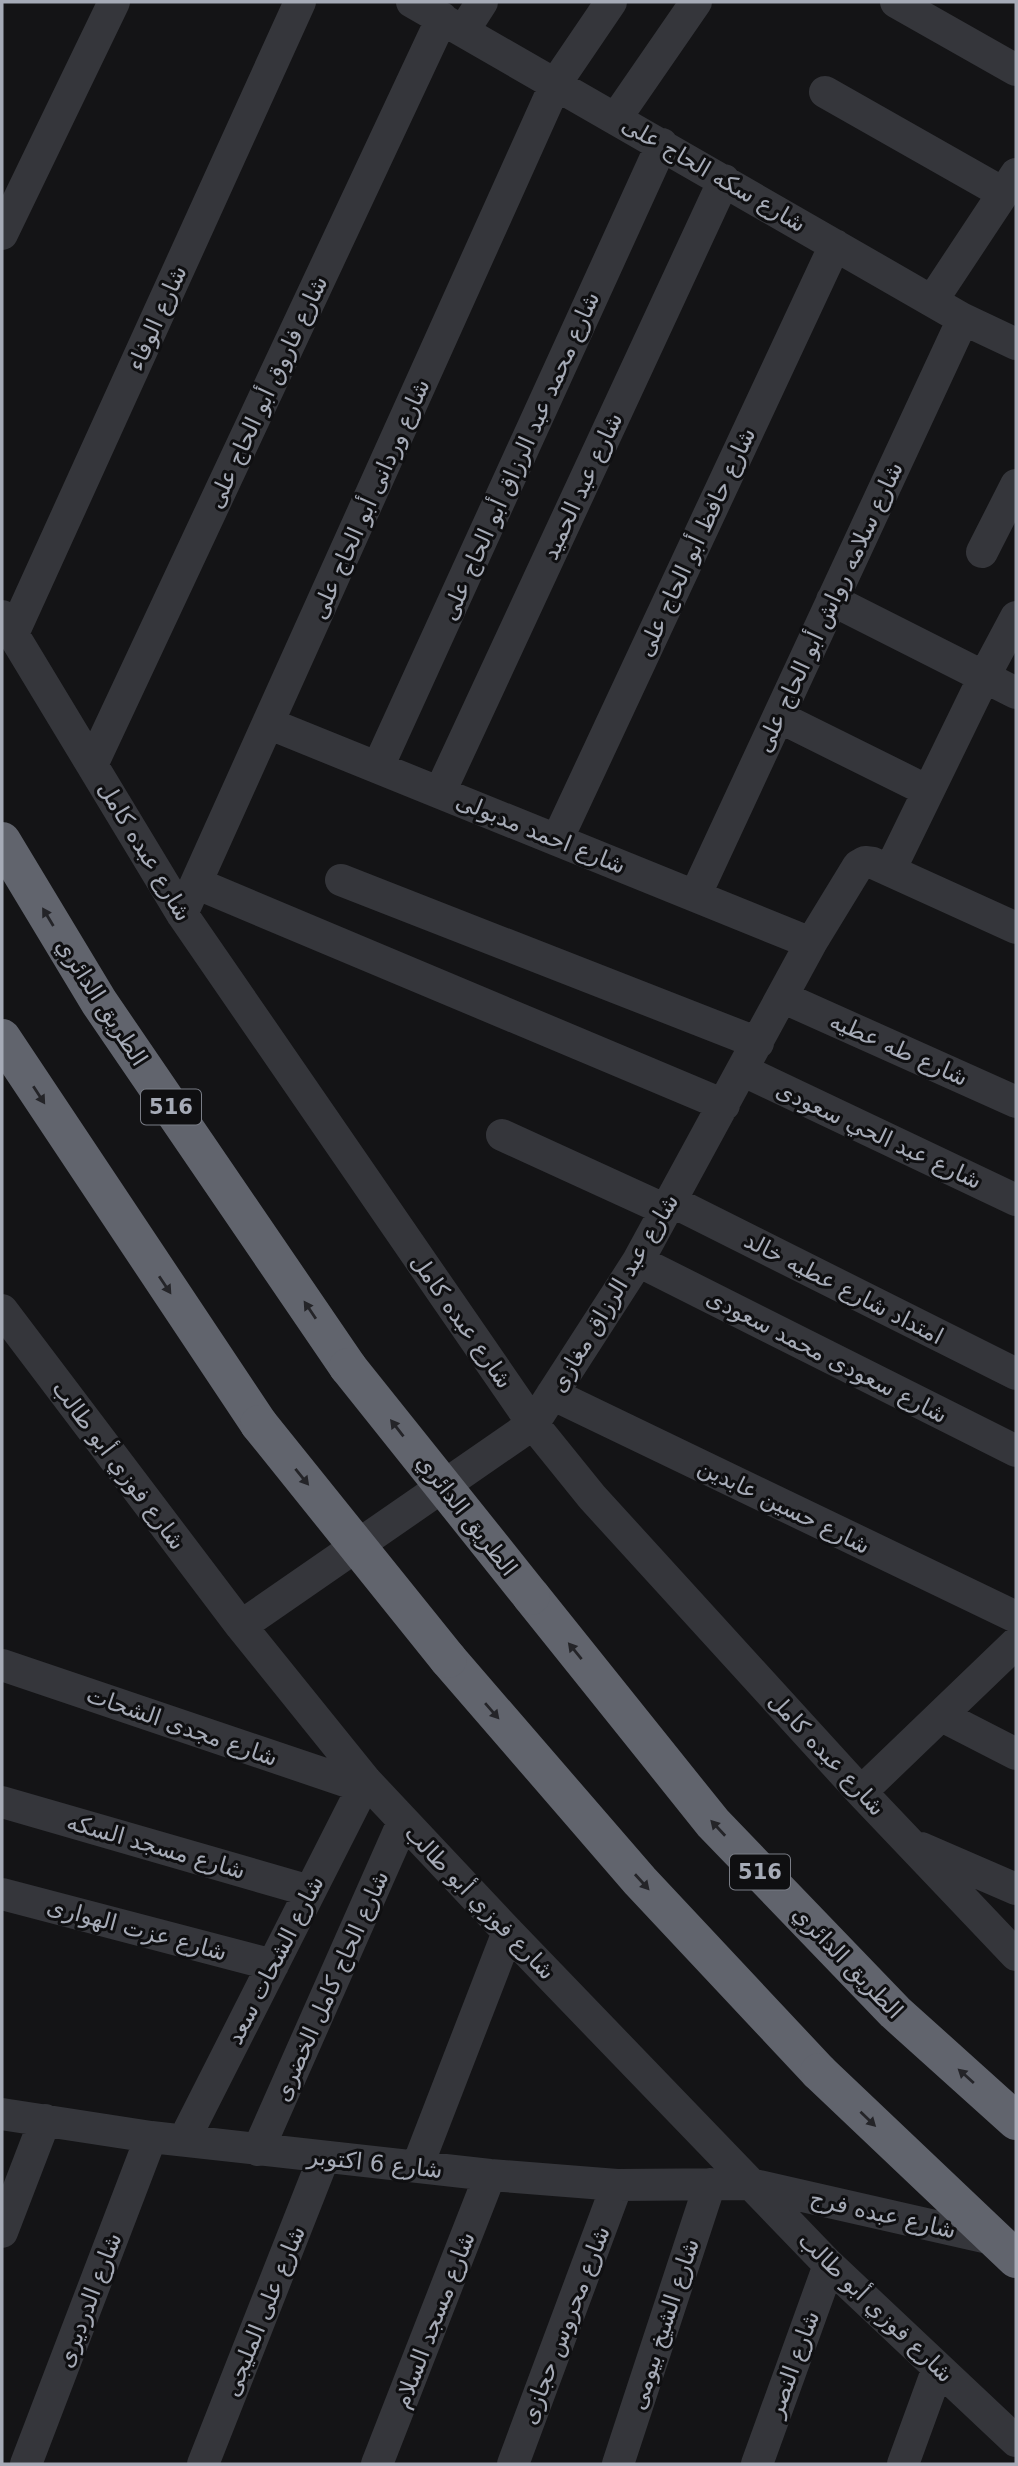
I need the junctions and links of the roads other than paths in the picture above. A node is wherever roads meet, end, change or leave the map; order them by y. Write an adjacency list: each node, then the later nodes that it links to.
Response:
1 (114, 2): 16 (street)
2 (300, 2): 25 (street, شارع الوفاء)
3 (412, 2): 8 (street, شارع سكه الحاج على)
4 (482, 2): 8 (street, شارع فاروق أبو الحاج على)
5 (611, 2): 10 (street, شارع وردانى أبو الحاج على)
6 (696, 2): 12 (street)
7 (896, 2): 9 (street)
8 (453, 24): 10 (street, شارع سكه الحاج على); 30 (street, شارع فاروق أبو الحاج على)
9 (1016, 71)
10 (556, 83): 12 (street, شارع سكه الحاج على); 29 (street, شارع وردانى أبو الحاج على)
11 (825, 92): 15 (street)
12 (617, 118): 13 (street, شارع سكه الحاج على)
13 (662, 144): 14 (street, شارع سكه الحاج على); 31 (street, شارع محمد عبد الرزاق أبو الحاج على)
14 (724, 180): 17 (street, شارع سكه الحاج على); 33 (street, شارع عبد الحميد)
15 (1010, 183): 18 (street)
16 (2, 234)
17 (835, 245): 18 (street, شارع سكه الحاج على); 34 (street, شارع حافظ أبو الحاج على)
18 (932, 301): 19 (street, شارع سكه الحاج على)
19 (963, 319): 20 (street, شارع سكه الحاج على); 23 (street, شارع سلامه رواش أبو الحاج على)
20 (1016, 344)
21 (1016, 485): 22 (street)
22 (982, 552)
23 (832, 600): 26 (street); 28 (street, شارع سلامه رواش أبو الحاج على)
24 (1016, 617): 26 (street)
25 (7, 625): 30 (street, شارع عبده كامل)
26 (984, 677): 27 (street); 32 (street)
27 (1016, 693)
28 (779, 717): 32 (street); 39 (street, شارع سلامه رواش أبو الحاج على)
29 (270, 724): 31 (street, شارع احمد مدبولى); 38 (street, شارع وردانى أبو الحاج على)
30 (92, 765): 40 (street, شارع عبده كامل)
31 (378, 767): 33 (street, شارع احمد مدبولى)
32 (928, 791): 36 (street)
33 (440, 792): 34 (street, شارع احمد مدبولى)
34 (557, 840): 39 (street, شارع احمد مدبولى)
35 (2, 841): 78 (highway, الطريق الدائري / 516, one-way to 35, bridge)
36 (881, 867): 41 (street); 42 (street, شارع عبد الرزاق مغازى)
37 (341, 880): 45 (street)
38 (198, 884): 40 (street, شارع وردانى أبو الحاج على); 48 (street)
39 (695, 896): 42 (street, شارع احمد مدبولى)
40 (182, 914): 56 (street, شارع عبده كامل)
41 (1016, 928)
42 (811, 943): 43 (street, شارع عبد الرزاق مغازى)
43 (782, 997): 45 (street, شارع عبد الرزاق مغازى); 47 (street, شارع طه عطيه)
44 (2, 1038): 90 (highway, one-way to 90, bridge)
45 (758, 1043): 46 (street, شارع عبد الرزاق مغازى)
46 (742, 1070): 48 (street, شارع عبد الرزاق مغازى); 50 (street, شارع عبد الحي سعودى)
47 (1016, 1102)
48 (724, 1105): 51 (street, شارع عبد الرزاق مغازى)
49 (502, 1135): 51 (street, امتداد شارع عطيه خالد)
50 (1016, 1200)
51 (669, 1205): 52 (street, شارع عبد الرزاق مغازى); 54 (street, امتداد شارع عطيه خالد)
52 (638, 1261): 55 (street, شارع عبد الرزاق مغازى); 57 (street, شارع سعودى محمد سعودى)
53 (2, 1310): 59 (street, شارع فوزي أبو طالب)
54 (1016, 1374)
55 (552, 1394): 56 (street, شارع عبد الرزاق مغازى); 58 (street, شارع حسين عابدين)
56 (533, 1424): 59 (street, شارع عبد الرزاق مغازى); 66 (street, شارع عبده كامل)
57 (1016, 1451)
58 (1016, 1617)
59 (242, 1626): 65 (street, شارع فوزي أبو طالب)
60 (1016, 1643): 62 (street)
61 (2, 1665): 65 (street, شارع مجدى الشحات)
62 (1004, 1674): 63 (street)
63 (942, 1716): 64 (street); 66 (street)
64 (1016, 1754)
65 (364, 1784): 68 (street, شارع فوزي أبو طالب); 71 (street, شارع الشحات سعد)
66 (861, 1792): 69 (street, شارع عبده كامل)
67 (2, 1802): 71 (street, شارع مسجد السكه)
68 (403, 1822): 73 (street, شارع فوزي أبو طالب); 81 (street, شارع الحاج كامل الخضرى)
69 (909, 1843): 70 (street); 74 (street, شارع عبده كامل)
70 (1016, 1889)
71 (310, 1891): 75 (street, شارع الشحات سعد)
72 (2, 1894): 75 (street, شارع عزت الهوارى)
73 (508, 1932): 83 (street); 86 (street, شارع فوزي أبو طالب)
74 (1016, 1955)
75 (273, 1965): 80 (street, شارع الشحات سعد)
76 (2, 2114): 77 (street, شارع 6 اكتوبر)
77 (45, 2120): 79 (street, شارع 6 اكتوبر); 88 (street)
78 (1016, 2121)
79 (151, 2137): 80 (street, شارع 6 اكتوبر); 94 (street, شارع الدرديرى)
80 (184, 2140): 81 (street, شارع 6 اكتوبر)
81 (258, 2150): 82 (street, شارع 6 اكتوبر)
82 (324, 2157): 83 (street, شارع 6 اكتوبر); 95 (street, شارع على المليجى)
83 (417, 2167): 84 (street, شارع 6 اكتوبر)
84 (490, 2175): 87 (street, شارع 6 اكتوبر); 96 (street, شارع مسجد السلام)
85 (710, 2184): 86 (street, شارع 6 اكتوبر); 87 (street, شارع 6 اكتوبر); 98 (street, شارع الشيخ بيومى)
86 (750, 2184): 89 (street, شارع عبده فرج); 91 (street, شارع فوزي أبو طالب)
87 (617, 2185): 97 (street, شارع محروس حجازى)
88 (2, 2232)
89 (1016, 2245)
90 (1016, 2259)
91 (829, 2265): 92 (street, شارع فوزي أبو طالب); 99 (street, شارع النصر)
92 (938, 2368): 93 (street, شارع فوزي أبو طالب); 100 (street)
93 (1016, 2441)
94 (26, 2464)
95 (203, 2464)
96 (377, 2464)
97 (513, 2464)
98 (618, 2464)
99 (757, 2464)
100 (902, 2464)

